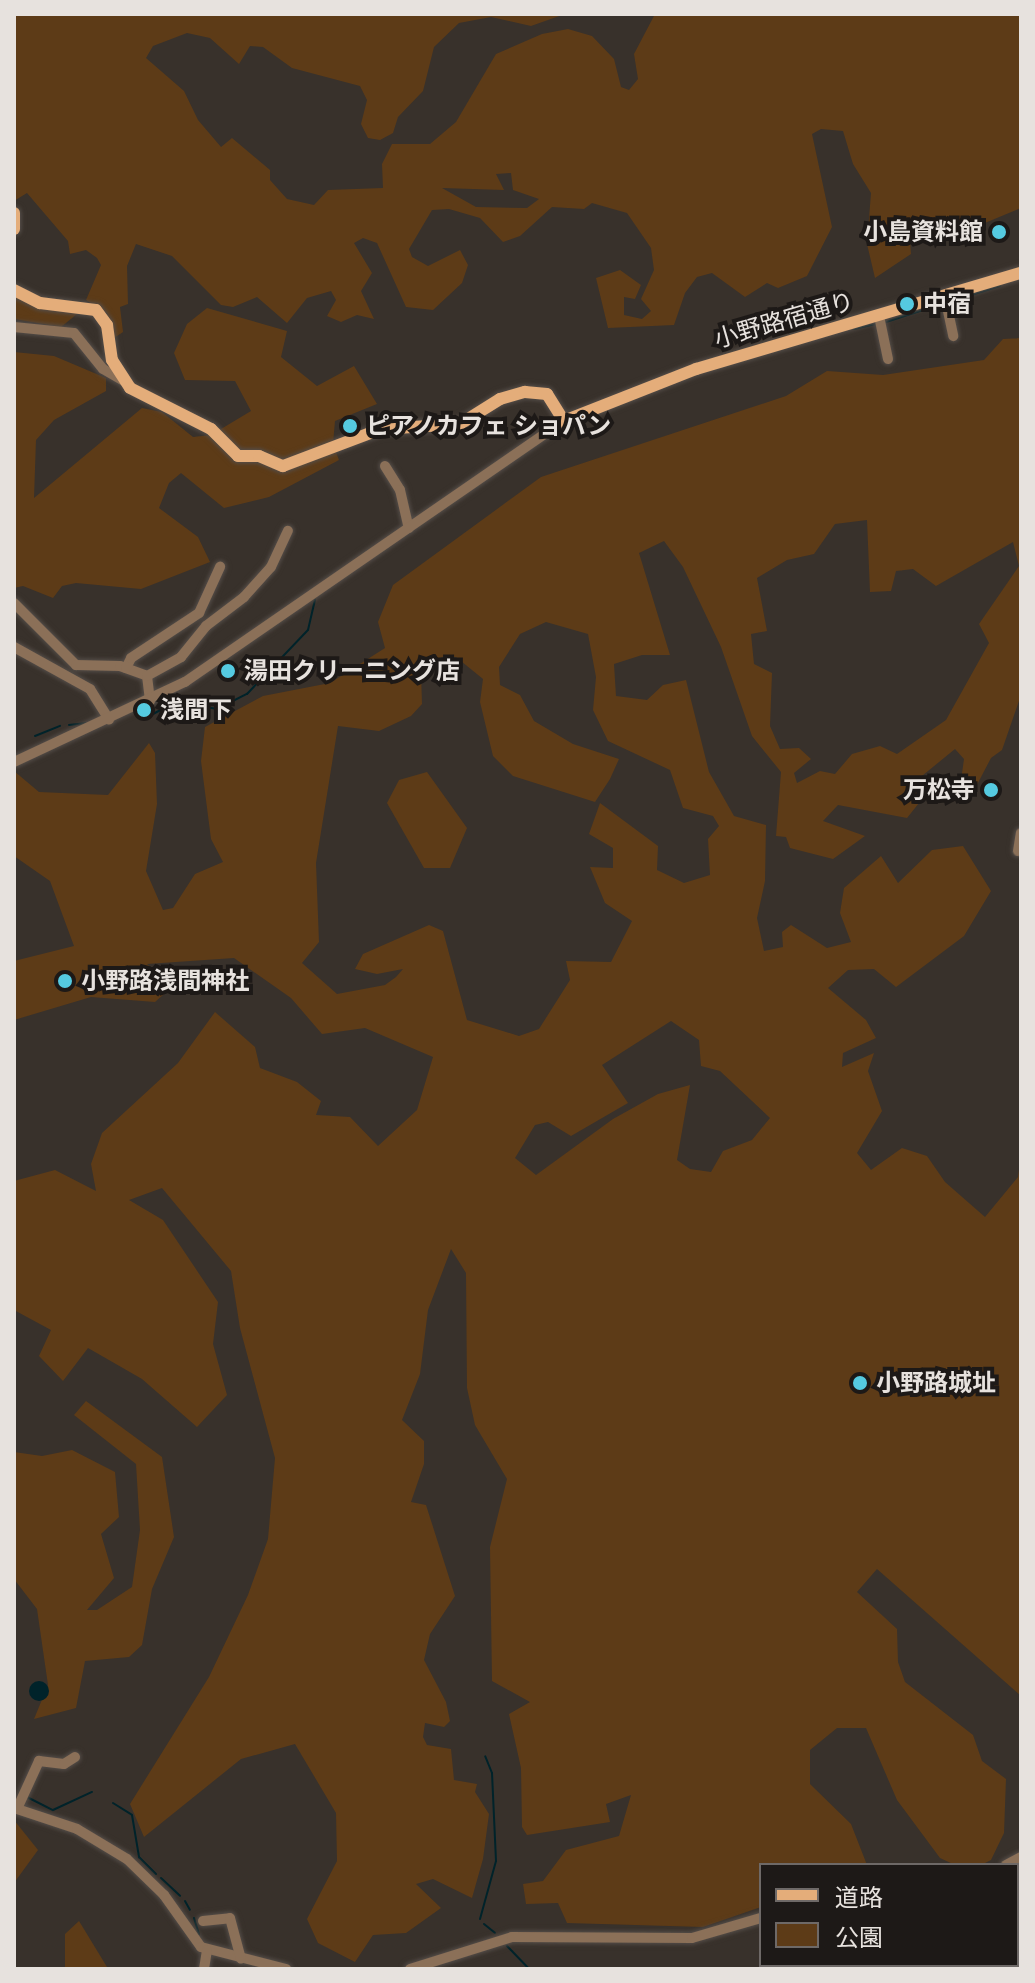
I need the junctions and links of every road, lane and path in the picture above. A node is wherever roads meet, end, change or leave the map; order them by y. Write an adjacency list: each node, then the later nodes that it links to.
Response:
1 (14, 213): 2 (main road)
2 (14, 229)
3 (1021, 273): 5 (main road, 小野路宿通り)
4 (14, 290): 10 (main road)
5 (945, 297): 6 (main road, 小野路宿通り); 8 (street)
6 (879, 316): 9 (street); 11 (main road, 小野路宿通り)
7 (14, 327): 10 (street)
8 (953, 336)
9 (888, 359)
10 (124, 381): 11 (main road)
11 (564, 421): 13 (street)
12 (385, 466): 13 (street)
13 (409, 528): 20 (street)
14 (288, 531): 19 (street)
15 (220, 567): 18 (street)
16 (14, 603): 18 (street)
17 (14, 647): 21 (street)
18 (126, 668): 19 (street)
19 (147, 676): 20 (street)
20 (150, 701): 21 (street)
21 (109, 719): 22 (street)
22 (14, 762)
23 (1021, 833): 24 (street)
24 (1018, 851)
25 (75, 1757): 26 (street)
26 (16, 1808): 29 (street)
27 (759, 1919): 33 (street)
28 (209, 1921): 30 (street)
29 (207, 1950): 30 (street); 31 (street)
30 (241, 1959): 32 (street)
31 (204, 1969)
32 (286, 1969)
33 (410, 1969)

